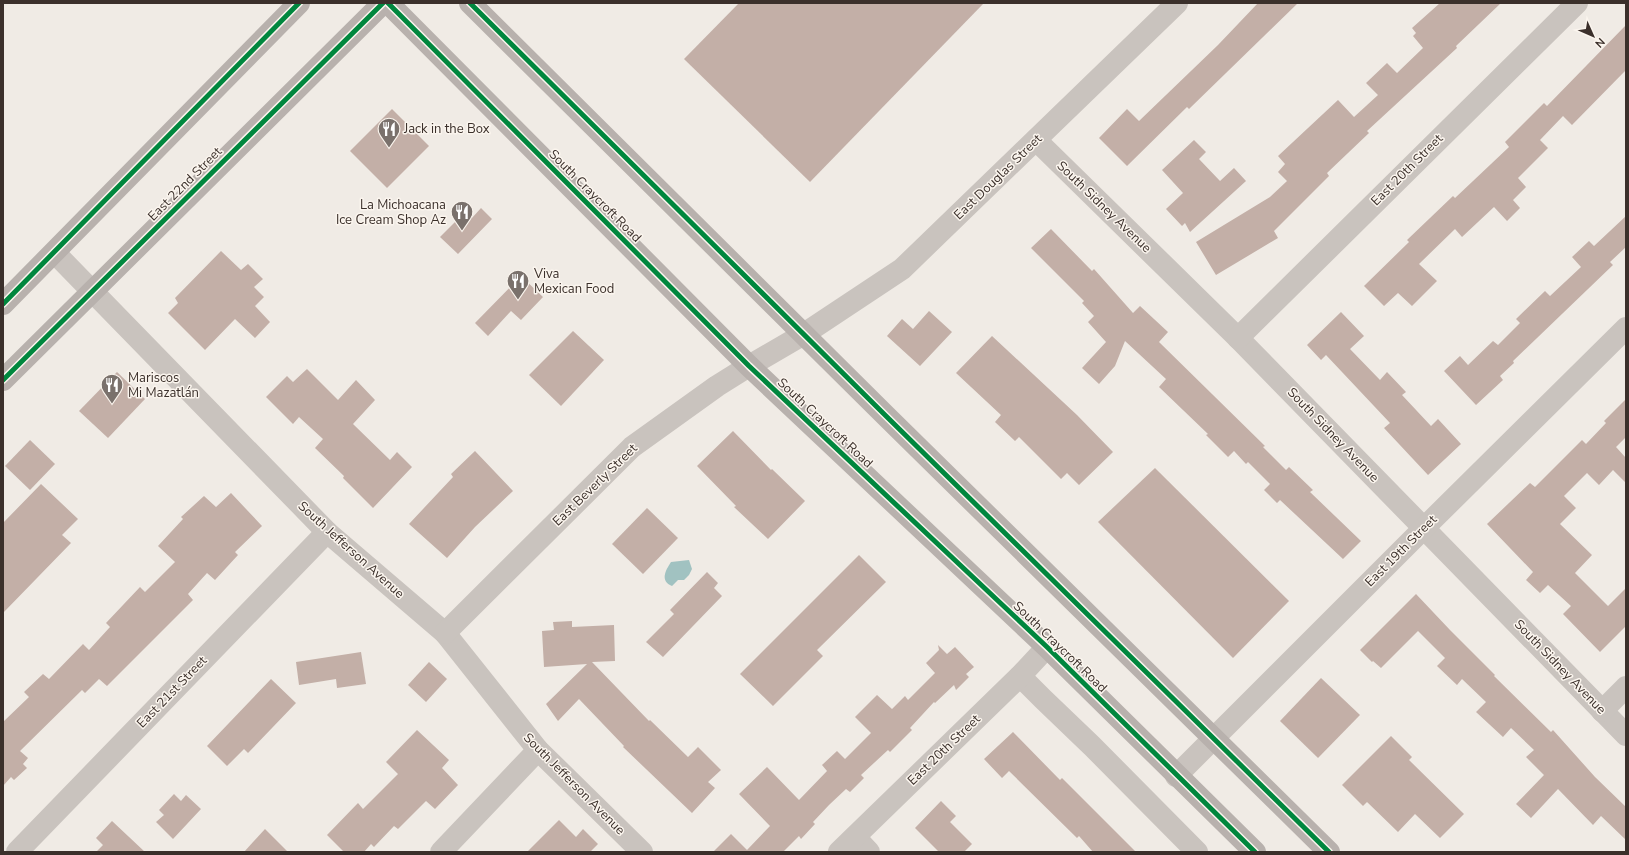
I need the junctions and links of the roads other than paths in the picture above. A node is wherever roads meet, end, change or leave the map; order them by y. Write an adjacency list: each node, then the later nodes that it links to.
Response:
1 (299, 3): 8 (main road)
2 (383, 3): 9 (main road, East 22nd Street)
3 (388, 3): 14 (main road, South Craycroft Road)
4 (470, 3): 12 (main road)
5 (1176, 3): 7 (street, East Douglas Street)
6 (1577, 3): 13 (street, East 20th Street)
7 (1036, 140): 12 (street, East Douglas Street); 13 (street, South Sidney Avenue)
8 (55, 253): 9 (street, South Jefferson Avenue); 10 (main road)
9 (92, 291): 15 (main road, East 22nd Street); 17 (street, South Jefferson Avenue)
10 (3, 304)
11 (1626, 328): 16 (street, East 19th Street)
12 (804, 334): 14 (street, East Beverly Street); 24 (main road)
13 (1238, 338): 16 (street, South Sidney Avenue)
14 (749, 366): 18 (street, East Beverly Street); 19 (main road, South Craycroft Road)
15 (3, 380)
16 (1424, 528): 22 (street, South Sidney Avenue); 24 (street, East 19th Street)
17 (327, 532): 18 (street, South Jefferson Avenue); 28 (street, East 21st Street)
18 (444, 633): 25 (street, South Jefferson Avenue)
19 (1047, 647): 20 (street, East 20th Street); 26 (main road, South Craycroft Road)
20 (1020, 676): 27 (street, East 20th Street); 31 (street)
21 (1626, 687): 22 (street)
22 (1602, 711): 23 (street, South Sidney Avenue)
23 (1626, 735)
24 (1214, 738): 26 (street, East 19th Street); 33 (main road)
25 (538, 750): 29 (street); 30 (street, South Jefferson Avenue)
26 (1176, 776): 32 (main road, South Craycroft Road)
27 (854, 847)
28 (17, 852)
29 (441, 852)
30 (642, 852)
31 (1197, 852)
32 (1254, 852)
33 (1329, 852)

